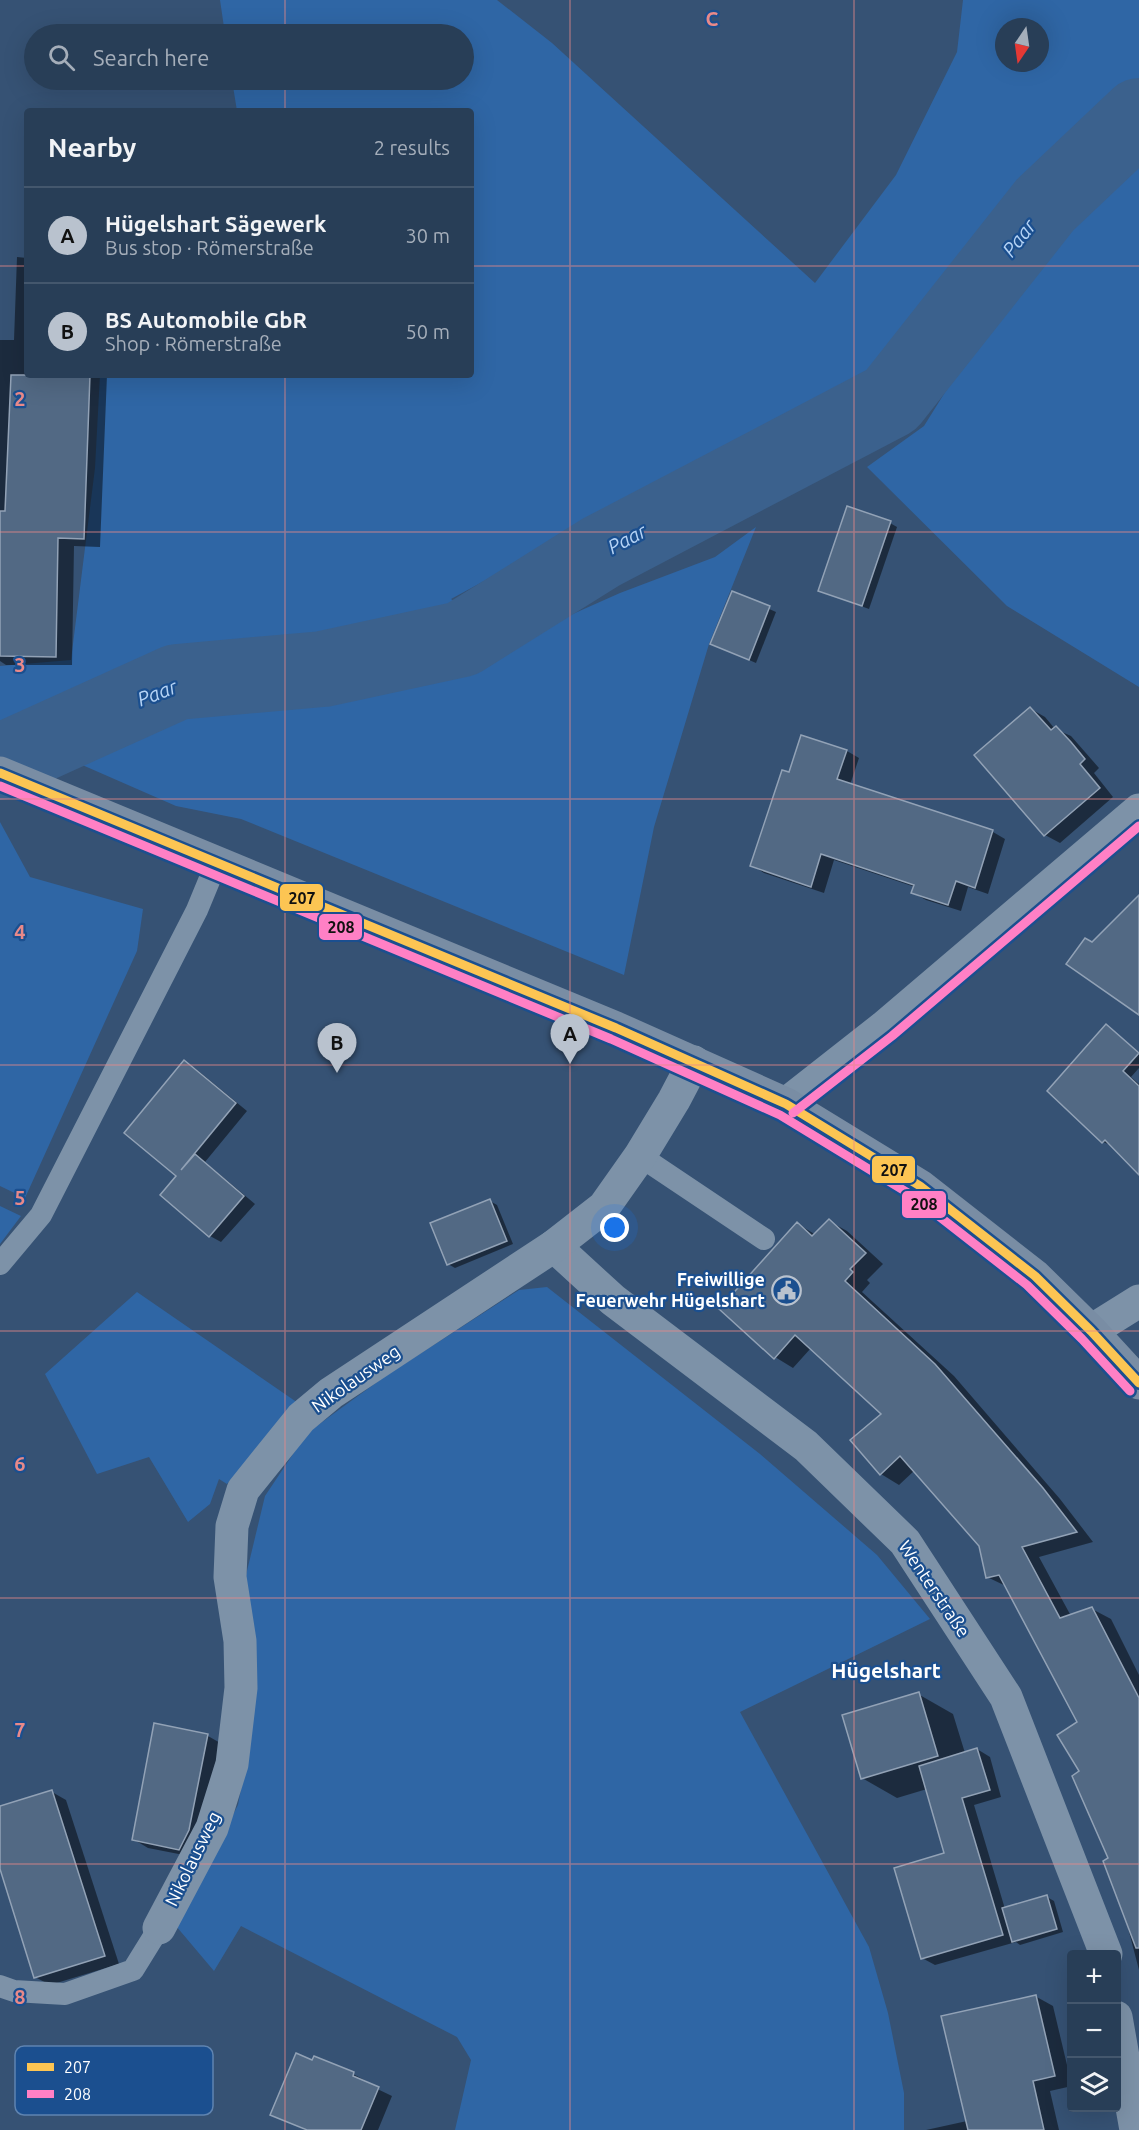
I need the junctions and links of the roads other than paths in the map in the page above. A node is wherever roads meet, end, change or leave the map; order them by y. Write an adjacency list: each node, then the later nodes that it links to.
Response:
1 (0, 772): 3 (main road)
2 (1139, 810): 5 (street)
3 (216, 864): 4 (main road); 9 (lane)
4 (694, 1062): 5 (main road); 6 (street, Nikolausweg)
5 (786, 1104): 11 (main road)
6 (640, 1156): 7 (lane); 8 (street, Nikolausweg)
7 (764, 1239)
8 (554, 1246): 13 (street, Nikolausweg); 14 (street, Wenterstraße)
9 (0, 1264)
10 (1139, 1301): 11 (street)
11 (1091, 1331): 12 (main road)
12 (1139, 1383)
13 (159, 1928): 15 (lane)
14 (1105, 1950)
15 (0, 1986)
16 (1121, 2045): 17 (street)
17 (1136, 2130)

